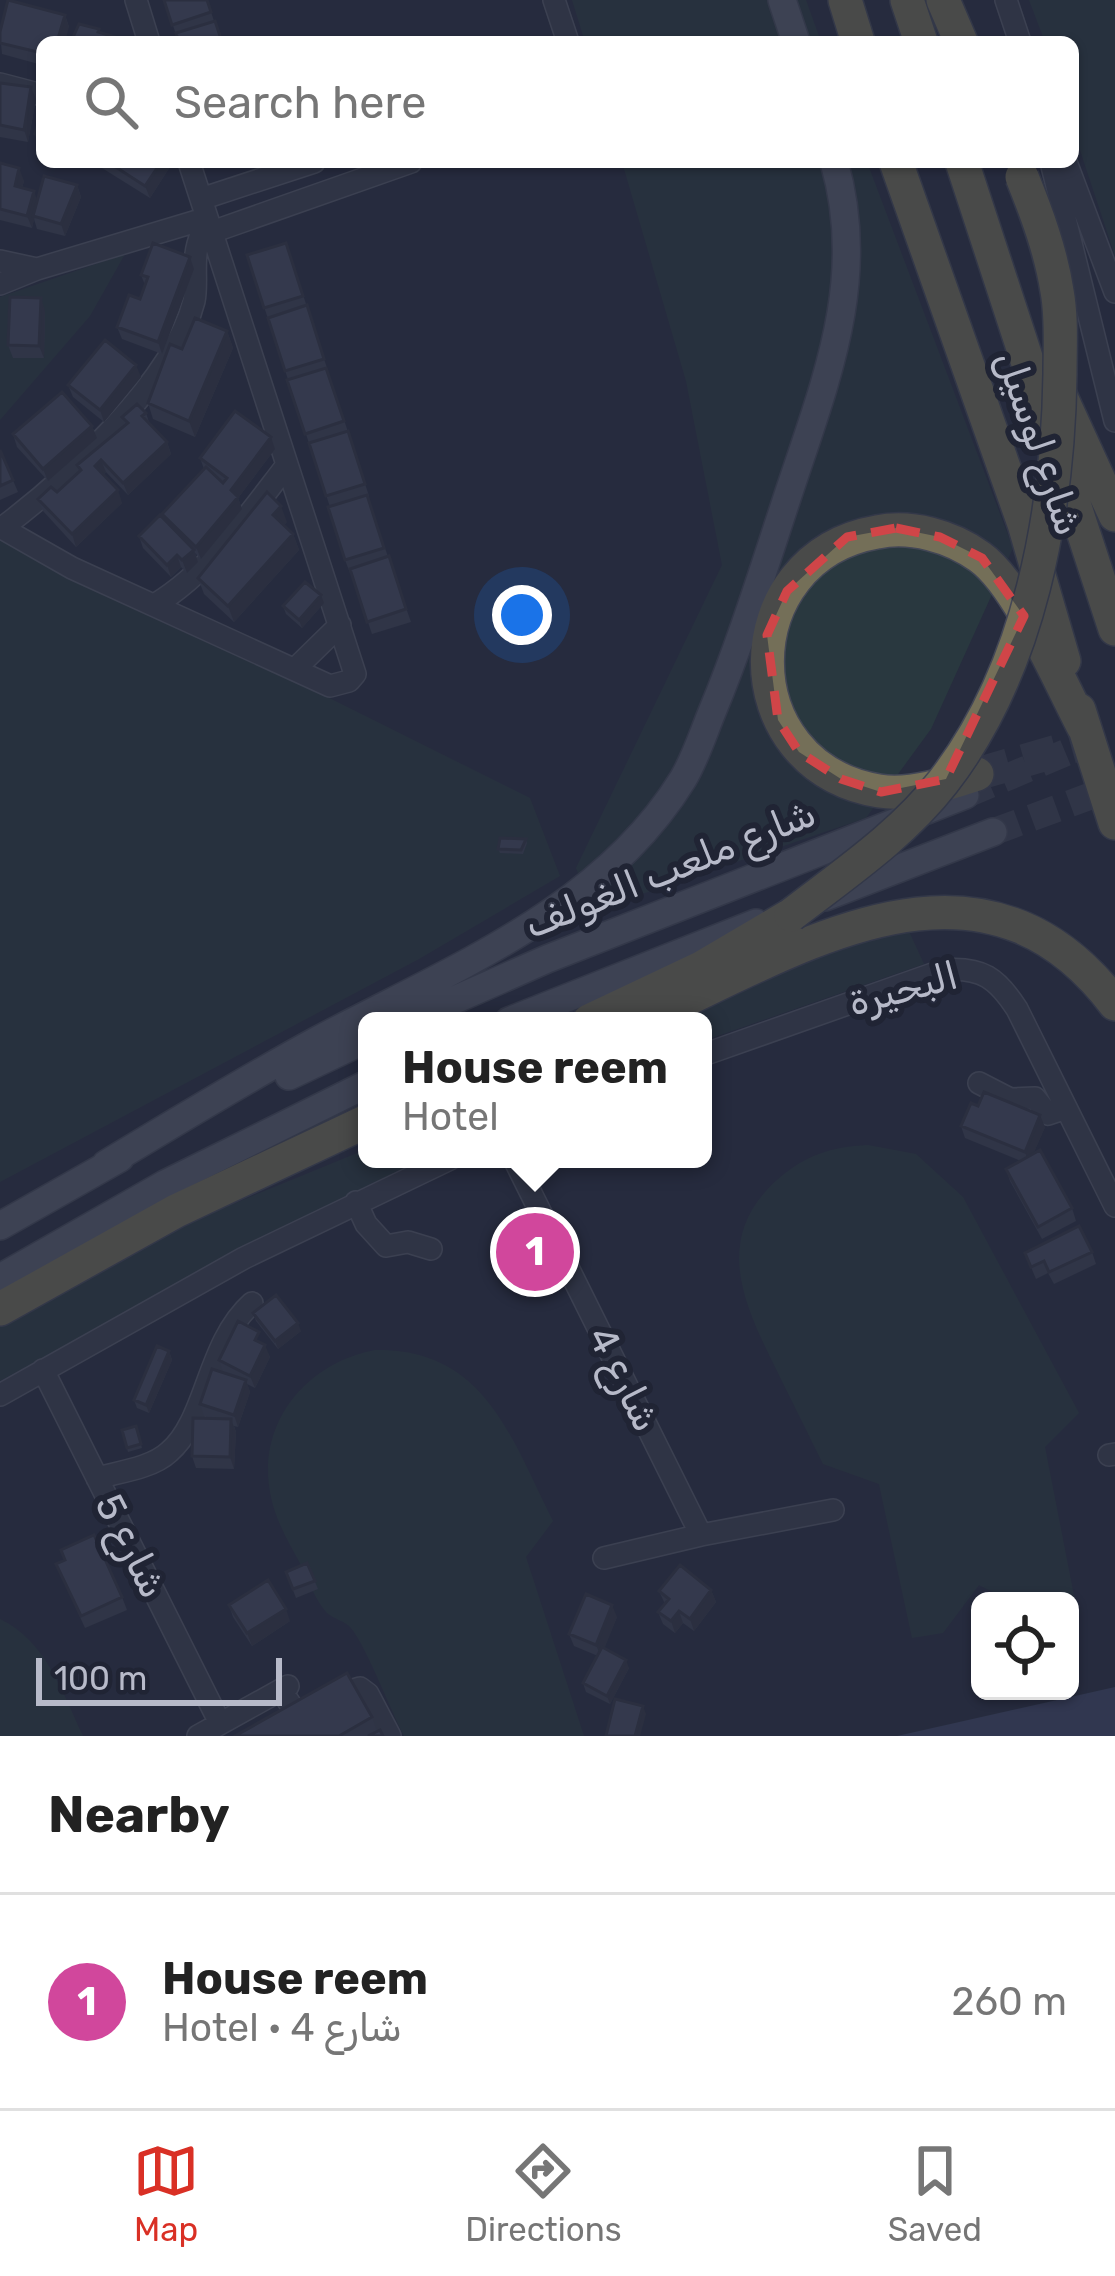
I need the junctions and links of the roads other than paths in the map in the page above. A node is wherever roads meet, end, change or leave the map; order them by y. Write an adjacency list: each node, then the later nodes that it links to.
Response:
1 (136, 0): 9 (street)
2 (554, 0): 10 (street)
3 (782, 0): 11 (main road)
4 (844, 0): 12 (highway)
5 (907, 0): 13 (highway)
6 (943, 0): 14 (highway)
7 (963, 0): 15 (highway)
8 (1006, 0): 16 (street)
9 (147, 36)
10 (566, 36)
11 (794, 36)
12 (856, 36)
13 (919, 36)
14 (958, 36)
15 (976, 36)
16 (1018, 36)
17 (0, 84): 18 (street)
18 (36, 93)
19 (299, 168): 30 (street)
20 (303, 168): 29 (street)
21 (392, 168): 29 (street)
22 (835, 168): 49 (main road)
23 (898, 168): 44 (highway, شارع لوسيل)
24 (964, 168): 33 (highway, شارع لوسيل)
25 (1030, 168): 36 (street, شارع لوسيل)
26 (1030, 168): 52 (highway, bridge)
27 (1068, 168): 35 (street)
28 (191, 169): 30 (street)
29 (302, 198): 30 (street)
30 (207, 216): 32 (street); 37 (street); 39 (street)
31 (0, 261): 32 (street)
32 (38, 269): 34 (street)
33 (1002, 279): 38 (highway); 42 (highway, شارع لوسيل)
34 (0, 284)
35 (1115, 292)
36 (1115, 422)
37 (287, 465): 40 (street); 41 (street)
38 (1115, 515)
39 (1, 528): 40 (street)
40 (156, 604): 43 (street)
41 (340, 626): 43 (street); 43 (street)
42 (1115, 629)
43 (296, 668)
44 (1084, 728): 45 (highway); 46 (highway, شارع لوسيل)
45 (971, 784): 50 (main road, شارع ملعب الغولف)
46 (1115, 823)
47 (993, 832): 51 (main road, شارع ملعب الغولف)
48 (1115, 1004): 53 (highway)
49 (370, 1012)
50 (427, 1012)
51 (532, 1012)
52 (607, 1012)
53 (661, 1012)
54 (358, 1019): 62 (main road)
55 (358, 1043): 62 (main road)
56 (712, 1051): 59 (street, البحيرة)
57 (979, 1083): 59 (street)
58 (358, 1088): 70 (main road)
59 (1066, 1108): 66 (street, البحيرة)
60 (358, 1125): 67 (highway)
61 (358, 1146): 67 (highway)
62 (106, 1164): 68 (main road)
63 (431, 1168): 65 (street)
64 (518, 1168): 77 (street, شارع 4)
65 (356, 1202): 69 (street); 73 (street)
66 (1115, 1206)
67 (176, 1210): 72 (highway)
68 (0, 1226)
69 (431, 1249)
70 (0, 1278)
71 (252, 1303): 75 (street)
72 (0, 1309)
73 (43, 1370): 74 (street); 75 (street, شارع 5)
74 (0, 1395)
75 (97, 1478): 79 (street, شارع 5)
76 (833, 1510): 77 (street)
77 (701, 1535): 78 (street)
78 (604, 1558)
79 (220, 1723): 80 (street); 81 (street)
80 (199, 1736)
81 (390, 1736)

